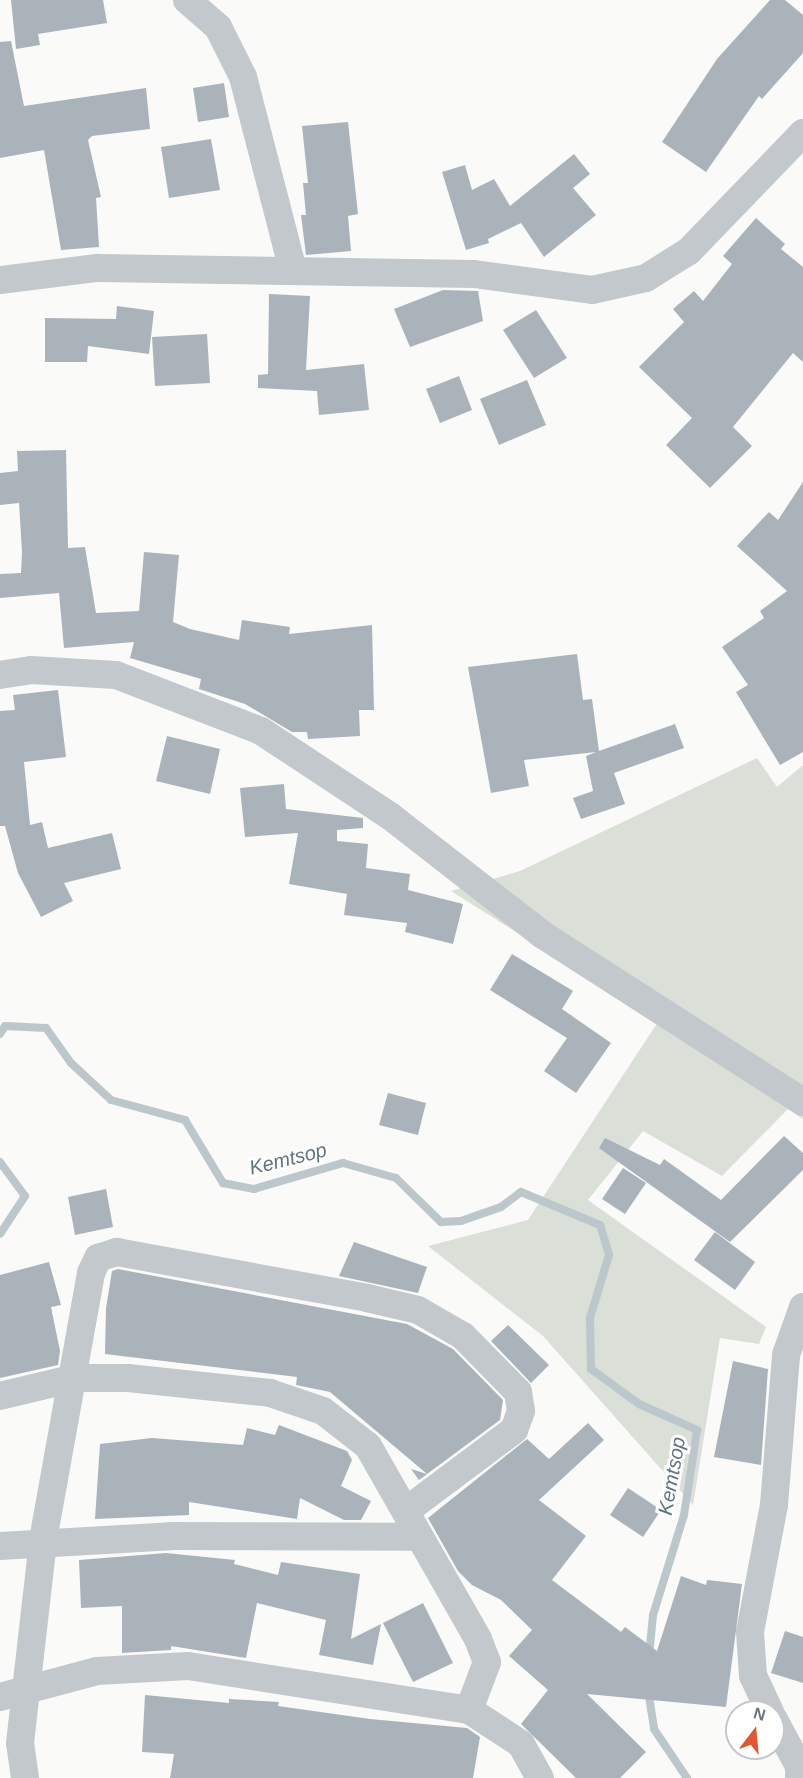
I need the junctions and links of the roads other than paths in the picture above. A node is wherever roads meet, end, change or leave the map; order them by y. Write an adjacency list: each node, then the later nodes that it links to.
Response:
1 (187, 0): 3 (street)
2 (803, 133): 3 (street)
3 (293, 271): 4 (street)
4 (0, 280)
5 (0, 675): 6 (street)
6 (803, 1101)
7 (803, 1307): 15 (street)
8 (75, 1378): 9 (street); 10 (street); 10 (street); 12 (street)
9 (0, 1396)
10 (406, 1510): 11 (street)
11 (417, 1537): 12 (street); 16 (street)
12 (43, 1540): 13 (street); 14 (street)
13 (0, 1546)
14 (12, 1693): 16 (street); 18 (street)
15 (764, 1700)
16 (469, 1710): 19 (street)
17 (785, 1740): 20 (street)
18 (25, 1778)
19 (540, 1778)
20 (800, 1778)

